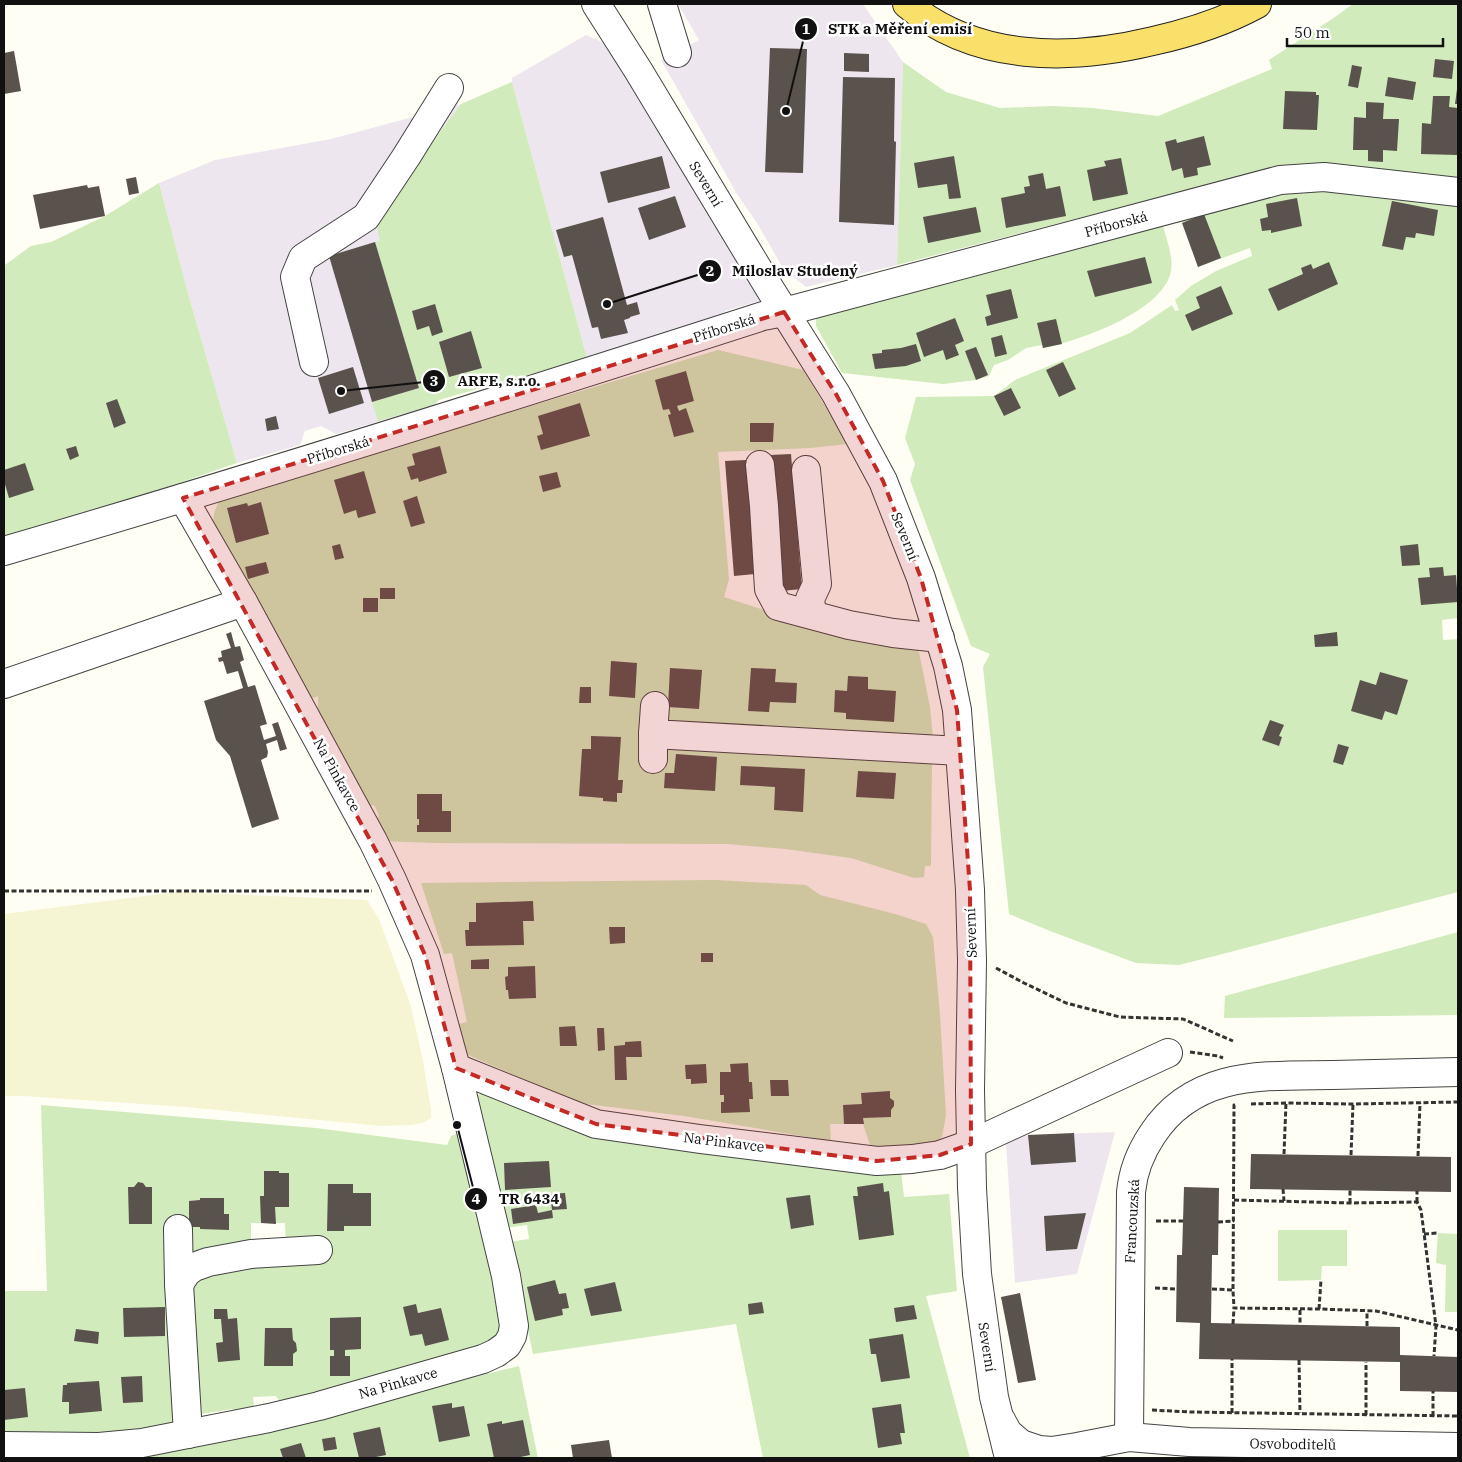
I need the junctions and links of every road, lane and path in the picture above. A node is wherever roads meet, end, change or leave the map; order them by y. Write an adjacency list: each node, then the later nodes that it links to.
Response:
1 (596, 4): 8 (street, Severní)
2 (662, 4): 5 (street)
3 (907, 4): 4 (main road)
4 (1257, 4)
5 (677, 53)
6 (449, 88): 9 (street)
7 (1458, 192): 8 (street, Příborská)
8 (784, 312): 12 (street, Příborská); 16 (street, Severní)
9 (314, 362)
10 (760, 465): 15 (street)
11 (806, 470): 15 (street)
12 (183, 498): 13 (street, Příborská); 14 (street, Na Pinkavce)
13 (4, 551)
14 (243, 602): 17 (street); 20 (street, Na Pinkavce)
15 (812, 614): 16 (street)
16 (940, 638): 19 (street, Severní)
17 (4, 684)
18 (655, 706): 19 (street)
19 (960, 751): 22 (street, Severní)
20 (395, 885): 21 (path); 26 (street, Na Pinkavce)
21 (4, 891)
22 (982, 963): 23 (path); 34 (street, Severní)
23 (1233, 1041)
24 (1168, 1053): 25 (path); 34 (street)
25 (1226, 1059)
26 (456, 1068): 34 (street, Na Pinkavce); 80 (street, Na Pinkavce)
27 (1458, 1072): 81 (street, Francouzská)
28 (1458, 1102): 30 (path)
29 (1286, 1103): 31 (path); 32 (path); 35 (path)
30 (1420, 1103): 31 (path); 37 (path)
31 (1353, 1104): 36 (path)
32 (1234, 1105): 33 (path); 41 (path)
33 (1228, 1107)
34 (971, 1144): 79 (street, Severní)
35 (1284, 1154)
36 (1351, 1155)
37 (1418, 1156)
38 (1283, 1189): 42 (path)
39 (1350, 1190): 44 (path)
40 (1417, 1191): 43 (path)
41 (1234, 1200): 42 (path); 47 (path)
42 (1284, 1202): 44 (path)
43 (1416, 1202): 44 (path); 51 (path)
44 (1350, 1203)
45 (1156, 1221): 46 (path)
46 (1183, 1221)
47 (1234, 1221): 48 (path); 58 (path)
48 (1218, 1222)
49 (178, 1229): 54 (street)
50 (1438, 1233): 51 (path)
51 (1424, 1234): 66 (path)
52 (318, 1250): 54 (street)
53 (1320, 1280): 60 (path)
54 (179, 1284): 80 (street)
55 (1155, 1288): 56 (path)
56 (1176, 1289)
57 (1212, 1289): 58 (path)
58 (1233, 1290): 59 (path)
59 (1234, 1308): 61 (path); 63 (path)
60 (1319, 1309): 61 (path); 62 (path)
61 (1300, 1310): 64 (path)
62 (1367, 1311): 65 (path); 66 (path)
63 (1233, 1324)
64 (1300, 1325)
65 (1367, 1326)
66 (1436, 1326): 67 (path); 68 (path)
67 (1458, 1330)
68 (1434, 1356)
69 (1232, 1359): 74 (path)
70 (1299, 1360): 75 (path)
71 (1366, 1362): 76 (path)
72 (1433, 1392): 77 (path)
73 (1148, 1409): 74 (path)
74 (1232, 1413): 75 (path)
75 (1300, 1414): 76 (path)
76 (1366, 1415): 77 (path)
77 (1433, 1416): 78 (path)
78 (1458, 1416)
79 (1001, 1420): 81 (street); 84 (street, Severní)
80 (188, 1434): 82 (street, Na Pinkavce)
81 (1129, 1437): 83 (street, Osvoboditelů)
82 (4, 1446)
83 (1458, 1446)
84 (1009, 1458)

